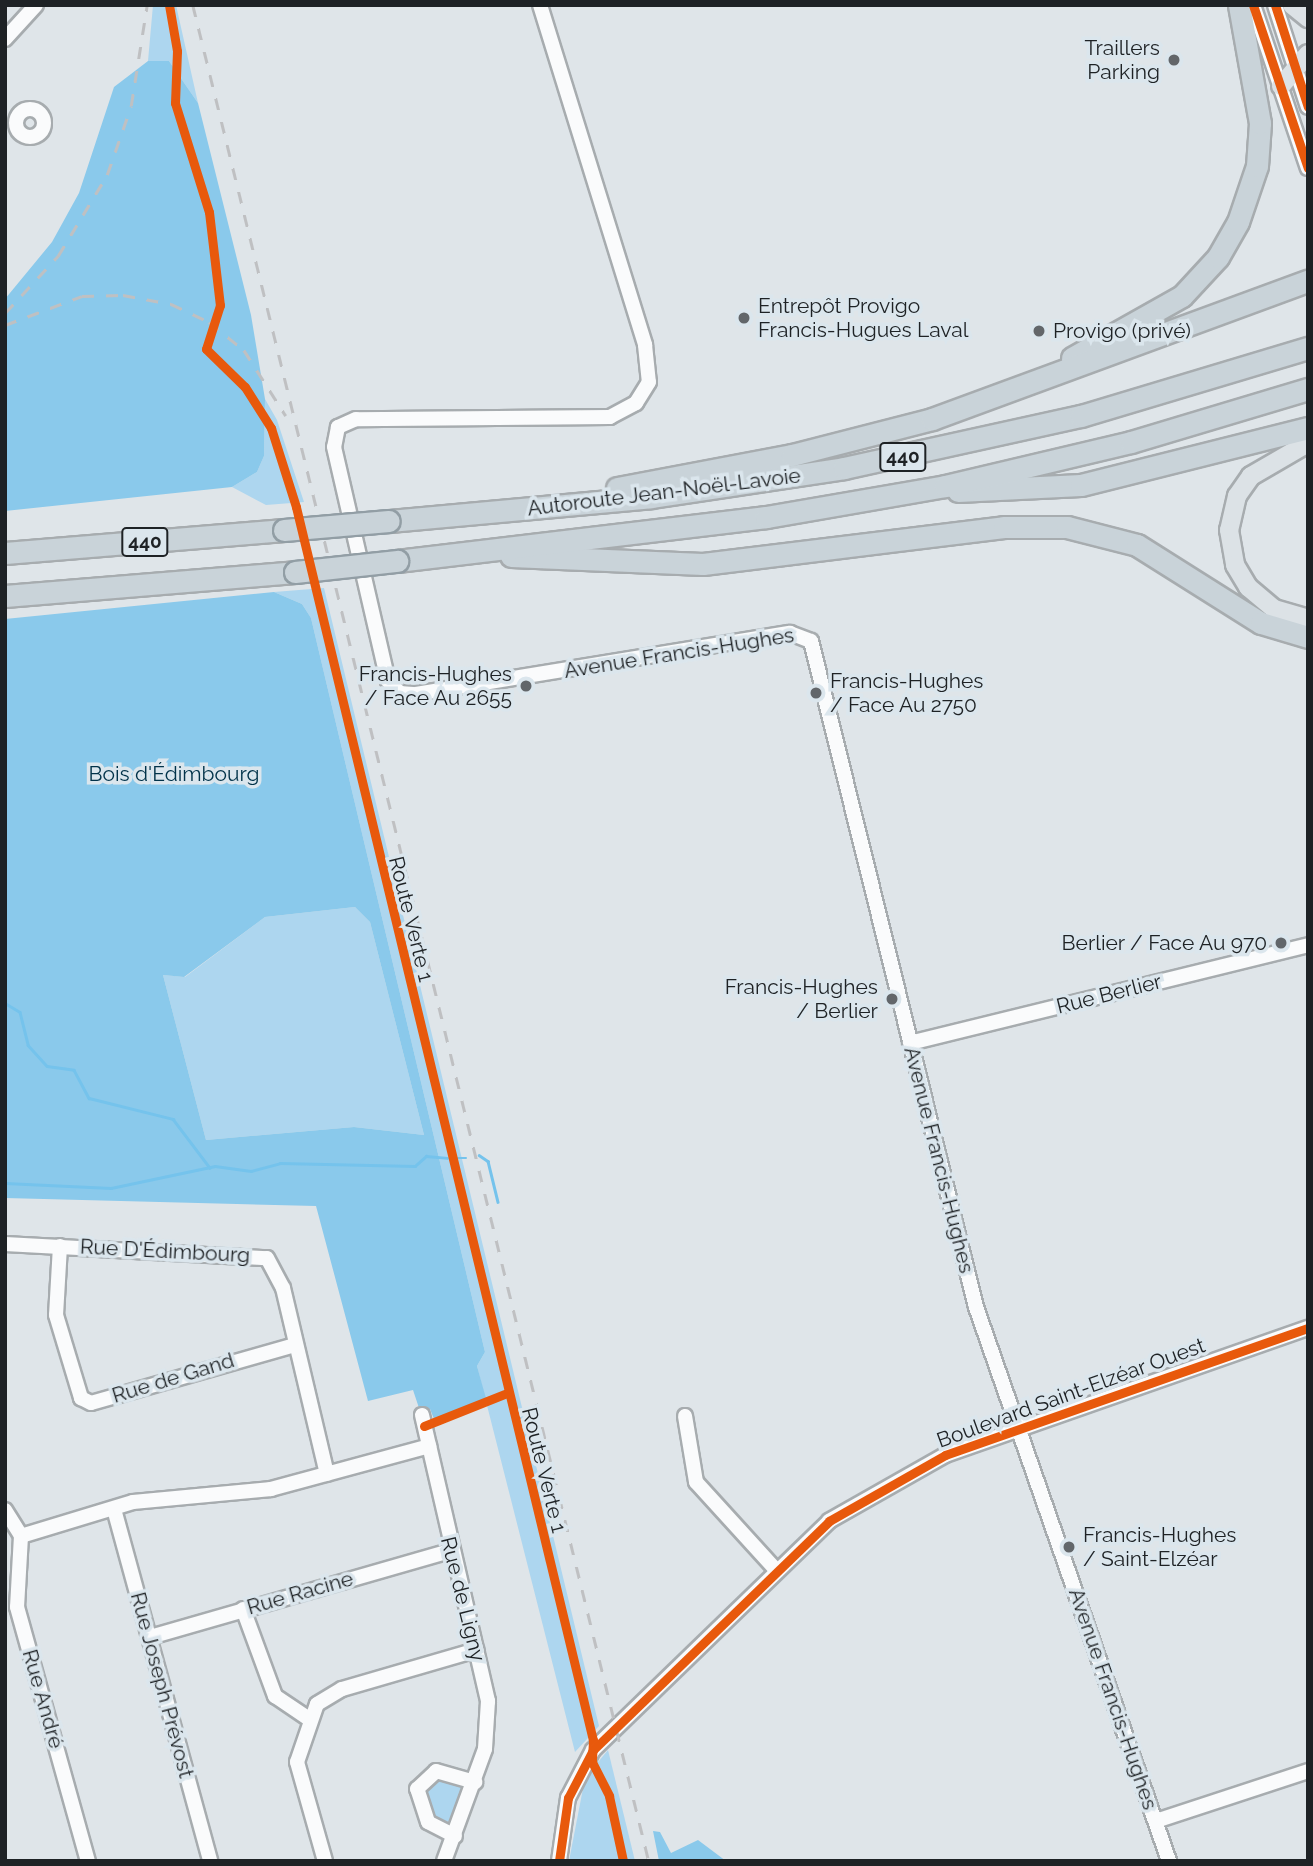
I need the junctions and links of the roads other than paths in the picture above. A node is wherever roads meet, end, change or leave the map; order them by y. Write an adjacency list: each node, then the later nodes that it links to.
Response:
1 (36, 5): 8 (street)
2 (540, 5): 27 (street, Avenue Francis-Hughes)
3 (1239, 5): 16 (highway)
4 (1253, 5): 10 (street)
5 (1275, 5): 9 (street)
6 (1292, 5): 7 (main road)
7 (1308, 18)
8 (5, 39)
9 (1301, 60): 10 (main road); 11 (street)
10 (1281, 86): 12 (street)
11 (1308, 107)
12 (1308, 168)
13 (1308, 281): 16 (highway)
14 (1308, 348): 20 (highway, Autoroute Jean-Noël-Lavoie / 440)
15 (1308, 389): 19 (highway, Autoroute Jean-Noël-Lavoie / 440)
16 (971, 407): 20 (highway)
17 (1308, 428): 19 (highway)
18 (1308, 443): 24 (main road)
19 (917, 491): 21 (highway, Autoroute Jean-Noël-Lavoie / 440)
20 (487, 513): 22 (highway, Autoroute Jean-Noël-Lavoie / 440, bridge)
21 (461, 552): 23 (highway, Autoroute Jean-Noël-Lavoie / 440, bridge); 25 (highway)
22 (5, 553)
23 (5, 596)
24 (1308, 619)
25 (1308, 636)
26 (1308, 944): 27 (street, Rue Berlier)
27 (910, 1043): 34 (street, Avenue Francis-Hughes)
28 (5, 1244): 29 (street, Rue D'Édimbourg)
29 (60, 1246): 31 (street, Rue D'Édimbourg); 31 (street, Rue de Gand)
30 (1308, 1328): 34 (street, Boulevard Saint-Elzéar Ouest)
31 (294, 1345): 36 (street, Rue D'Édimbourg)
32 (422, 1415): 35 (street, Rue de Ligny)
33 (685, 1416): 41 (street)
34 (1019, 1429): 41 (street, Boulevard Saint-Elzéar Ouest); 48 (street, Avenue Francis-Hughes)
35 (429, 1446): 36 (street); 40 (street, Rue de Ligny)
36 (327, 1474): 37 (street)
37 (114, 1509): 39 (street); 43 (street, Rue Joseph Prévost)
38 (5, 1510): 39 (street)
39 (20, 1536): 50 (street, Rue André)
40 (450, 1551): 42 (street, Rue Racine); 44 (street, Rue de Ligny)
41 (776, 1570): 54 (street, Boulevard Saint-Elzéar Ouest)
42 (243, 1609): 43 (street, Rue Racine); 45 (street)
43 (150, 1637): 51 (street, Rue Joseph Prévost)
44 (475, 1650): 45 (street); 47 (street, Rue de Ligny)
45 (308, 1718): 52 (street)
46 (1308, 1772): 48 (street)
47 (475, 1782): 49 (street, Rue de Ligny); 49 (street)
48 (1156, 1821): 55 (street, Avenue Francis-Hughes)
49 (455, 1836): 53 (street, Rue de Ligny)
50 (88, 1861)
51 (210, 1861)
52 (324, 1861)
53 (444, 1861)
54 (559, 1861)
55 (1169, 1861)

